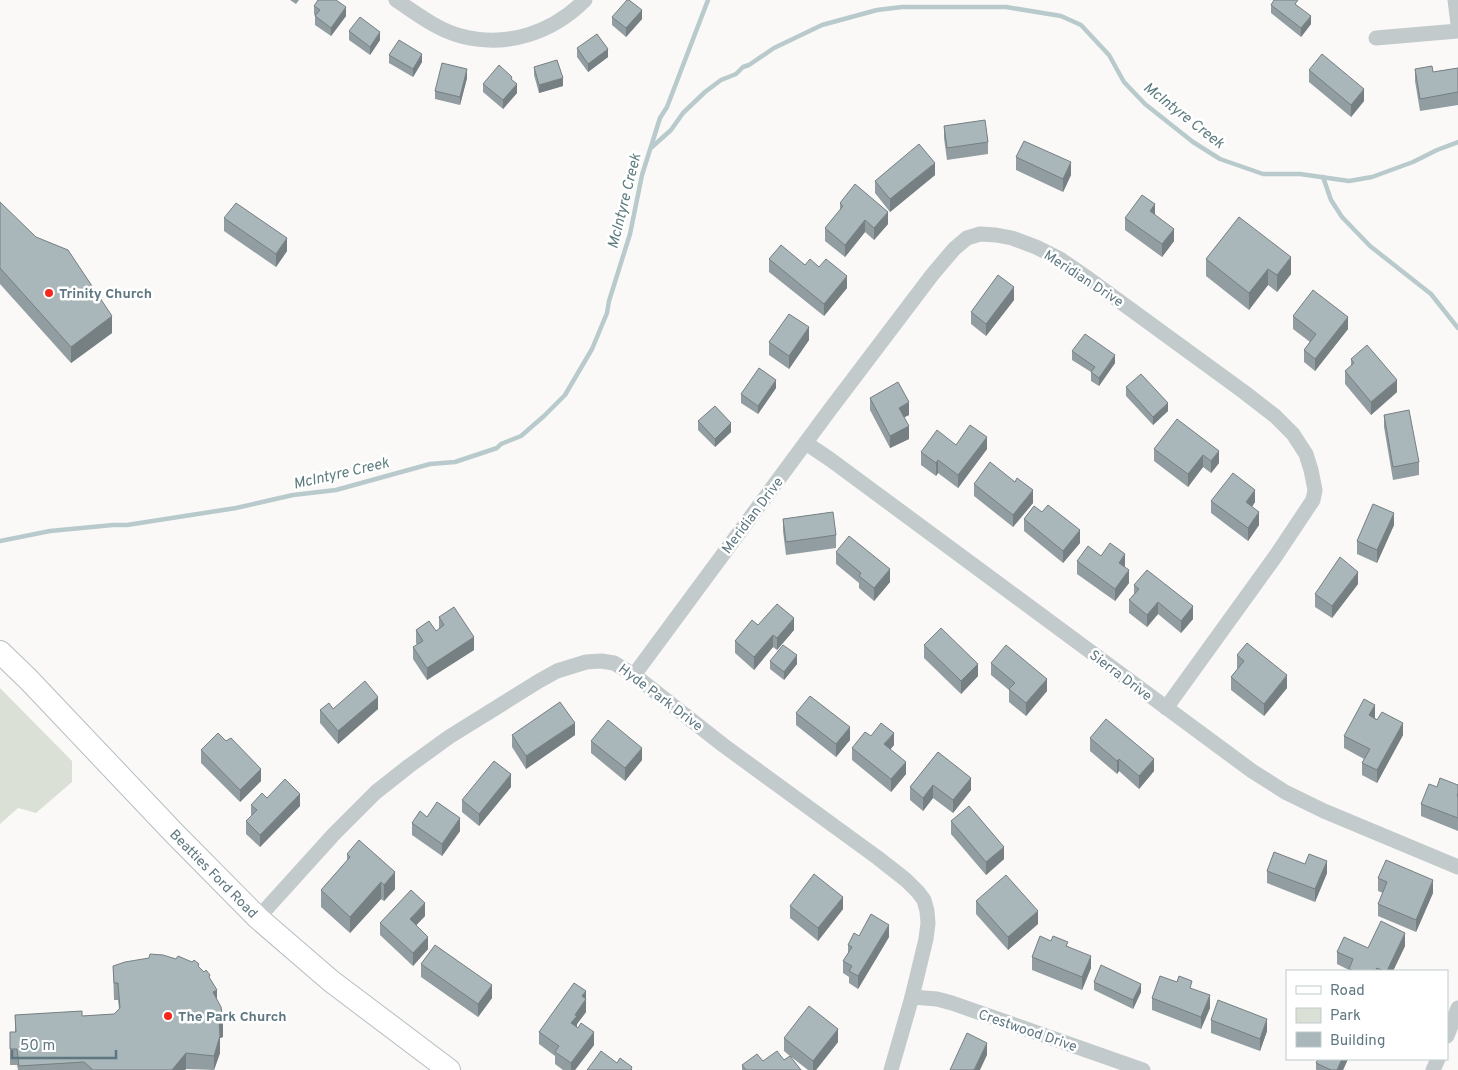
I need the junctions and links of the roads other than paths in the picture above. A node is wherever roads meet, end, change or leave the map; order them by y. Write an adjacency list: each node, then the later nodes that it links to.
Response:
1 (396, 0): 2 (street)
2 (585, 0)
3 (1455, 0): 4 (street)
4 (1458, 24)
5 (1458, 31): 6 (street)
6 (1376, 38)
7 (806, 443): 9 (street, Meridian Drive); 10 (street, Sierra Drive); 10 (street, Meridian Drive)
8 (0, 652): 12 (main road, Beatties Ford Road)
9 (634, 675): 12 (street, Hyde Park Drive); 13 (street, Hyde Park Drive)
10 (1166, 708): 11 (street, Sierra Drive)
11 (1458, 867)
12 (258, 918): 16 (main road, Beatties Ford Road)
13 (912, 997): 17 (street, Hyde Park Drive); 18 (street, Crestwood Drive)
14 (1458, 1008): 15 (street)
15 (1448, 1033)
16 (449, 1070)
17 (891, 1070)
18 (1143, 1070)

